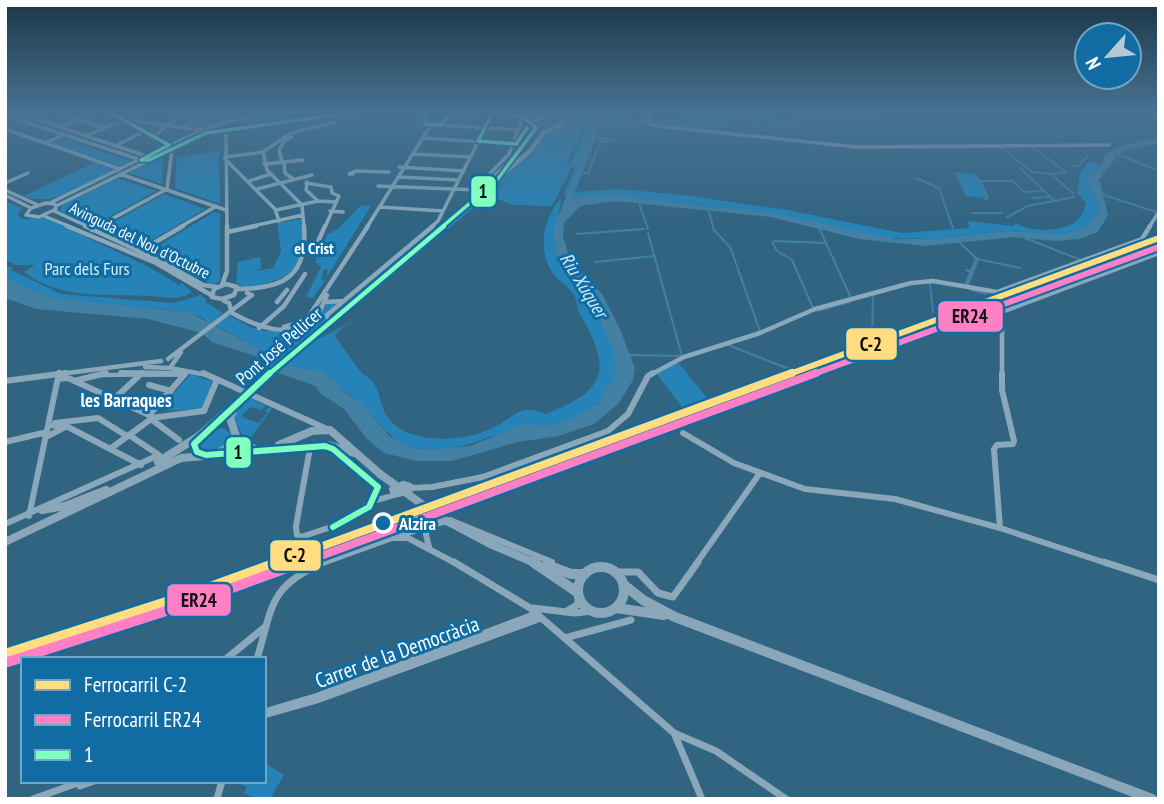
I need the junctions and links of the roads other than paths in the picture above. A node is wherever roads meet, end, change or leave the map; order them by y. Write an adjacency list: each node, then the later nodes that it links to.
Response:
1 (59, 149): 26 (street)
2 (109, 149): 18 (street)
3 (124, 149): 18 (street)
4 (171, 149): 18 (street); 18 (street); 40 (street)
5 (269, 149): 14 (street)
6 (280, 149): 20 (street)
7 (415, 149): 15 (street)
8 (475, 149): 16 (street)
9 (512, 149): 43 (street)
10 (519, 149): 34 (main road)
11 (519, 149): 43 (street)
12 (532, 149): 34 (main road)
13 (225, 150): 17 (street)
14 (263, 152): 17 (street); 22 (street)
15 (412, 153): 16 (street); 24 (street)
16 (471, 157): 25 (street)
17 (225, 158): 21 (street); 23 (street)
18 (145, 159): 26 (street)
19 (303, 160): 20 (street)
20 (283, 162): 22 (street); 32 (street)
21 (232, 164): 23 (street); 35 (street)
22 (264, 164): 27 (street)
23 (226, 166): 54 (street)
24 (401, 171): 25 (street); 29 (street); 33 (street); 39 (street)
25 (464, 171): 33 (street)
26 (120, 172): 40 (street); 47 (street); 52 (street)
27 (269, 172): 35 (street); 36 (street)
28 (355, 172): 29 (street); 31 (street)
29 (390, 172): 39 (street)
30 (28, 173): 37 (street)
31 (347, 175)
32 (293, 179): 36 (street); 38 (street)
33 (459, 180): 42 (street)
34 (497, 180): 85 (main road, Pont José Pellicer)
35 (249, 181): 41 (street)
36 (279, 182): 41 (street); 49 (street)
37 (5, 183)
38 (306, 183): 45 (street); 46 (street)
39 (393, 187): 42 (street); 50 (street)
40 (165, 188): 53 (street); 64 (street)
41 (257, 189): 55 (street)
42 (454, 190): 43 (street); 57 (street)
43 (472, 191)
44 (5, 192): 48 (street); 51 (street)
45 (318, 201): 46 (street); 49 (street)
46 (335, 202): 56 (street)
47 (50, 203): 48 (street); 52 (street, Avinguda del Nou d'Octubre)
48 (38, 205): 51 (street)
49 (302, 205): 55 (street); 60 (street)
50 (379, 206): 57 (street); 73 (street)
51 (31, 208): 61 (street, Avinguda del Nou d'Octubre)
52 (55, 208): 61 (street); 64 (street, Avinguda del Nou d'Octubre)
53 (217, 208): 54 (street); 66 (street)
54 (226, 208): 65 (street)
55 (276, 210): 62 (street)
56 (330, 211): 58 (street); 68 (street)
57 (443, 211): 63 (street)
58 (343, 212)
59 (1159, 212): 128 (street)
60 (303, 215): 62 (street); 72 (street)
61 (44, 216): 74 (street, Avinguda del Nou d'Octubre)
62 (279, 220): 65 (street)
63 (439, 221): 78 (street)
64 (92, 230): 66 (street, Avinguda del Nou d'Octubre)
65 (227, 232): 70 (street)
66 (140, 251): 71 (street, Avinguda del Nou d'Octubre)
67 (1159, 253): 82 (street)
68 (312, 255)
69 (305, 274): 75 (street)
70 (227, 276): 71 (street); 72 (street)
71 (220, 286): 72 (street); 74 (street)
72 (236, 288): 76 (street); 81 (street)
73 (328, 291): 77 (street); 80 (street); 86 (street)
74 (211, 295): 76 (street)
75 (292, 295): 79 (street); 84 (street)
76 (222, 300): 81 (street); 83 (street)
77 (333, 300): 78 (street); 80 (street)
78 (343, 301): 85 (street)
79 (278, 302)
80 (324, 302): 87 (street)
81 (230, 310): 83 (street); 89 (street)
82 (1002, 313): 90 (street); 137 (street)
83 (223, 316): 91 (street)
84 (272, 318): 88 (street); 89 (street)
85 (337, 319): 105 (main road, Pont José Pellicer, bridge)
86 (305, 320): 87 (street); 87 (street); 88 (street)
87 (312, 325): 89 (street)
88 (277, 326): 89 (street)
89 (260, 328)
90 (959, 328)
91 (181, 351): 92 (street); 93 (street)
92 (164, 360): 93 (street); 94 (street); 95 (street)
93 (173, 364): 95 (street); 96 (street)
94 (131, 366): 95 (street); 98 (street)
95 (158, 368)
96 (186, 372): 97 (street); 99 (street); 103 (street)
97 (142, 373): 101 (street); 104 (street)
98 (58, 376): 100 (street); 101 (street); 110 (street)
99 (218, 380): 106 (street); 107 (street)
100 (5, 381)
101 (74, 381): 104 (street)
102 (149, 385): 103 (street)
103 (171, 391): 107 (street)
104 (114, 399): 107 (street)
105 (242, 399): 109 (main road); 112 (main road, Pont José Pellicer)
106 (300, 416): 111 (street); 114 (street)
107 (150, 417): 115 (street); 117 (street)
108 (67, 426): 110 (street); 110 (street); 121 (street)
109 (232, 427): 112 (main road); 116 (main road)
110 (49, 430): 115 (street); 118 (street); 133 (street)
111 (332, 432): 114 (main road); 119 (main road); 123 (main road)
112 (202, 433): 124 (main road); 129 (main road)
113 (683, 433): 126 (street)
114 (305, 435): 116 (main road); 120 (main road)
115 (128, 436): 121 (street); 125 (street)
116 (236, 436): 122 (main road)
117 (179, 440)
118 (5, 442)
119 (327, 445): 120 (main road); 123 (main road); 127 (street)
120 (308, 447): 122 (main road); 131 (street)
121 (110, 449): 125 (street)
122 (219, 453): 124 (main road)
123 (354, 453): 142 (main road, bridge)
124 (201, 454): 134 (main road)
125 (141, 465): 132 (street)
126 (760, 474): 137 (street); 144 (street)
127 (378, 487): 130 (street); 131 (street)
128 (410, 488): 130 (street)
129 (107, 490): 132 (main road); 138 (main road)
130 (393, 492): 131 (street)
131 (373, 502)
132 (42, 510): 133 (street)
133 (29, 516): 135 (street)
134 (45, 523): 138 (main road); 140 (main road)
135 (5, 524)
136 (430, 524): 139 (street); 141 (street); 145 (street)
137 (1000, 528): 146 (street)
138 (15, 534): 140 (main road)
139 (392, 538): 141 (street); 155 (street)
140 (5, 540)
141 (429, 547): 152 (street)
142 (536, 563): 145 (main road); 148 (main road)
143 (614, 572): 144 (street); 145 (main road); 147 (main road)
144 (631, 573): 147 (street)
145 (581, 574): 148 (main road)
146 (1159, 580)
147 (623, 583): 149 (main road); 153 (main road)
148 (579, 596): 150 (main road); 151 (street)
149 (615, 608): 150 (main road); 153 (main road)
150 (593, 611): 151 (street)
151 (565, 612): 152 (street)
152 (536, 613): 156 (street); 159 (street, Carrer de la Democràcia)
153 (675, 617): 167 (main road)
154 (631, 620): 156 (street)
155 (267, 625): 157 (street); 158 (street)
156 (565, 638): 160 (street)
157 (228, 657)
158 (258, 657)
159 (266, 714)
160 (674, 733): 165 (street); 166 (street)
161 (77, 783): 163 (street)
162 (88, 783): 164 (street)
163 (33, 799)
164 (44, 799)
165 (702, 799)
166 (786, 799)
167 (1152, 799)

